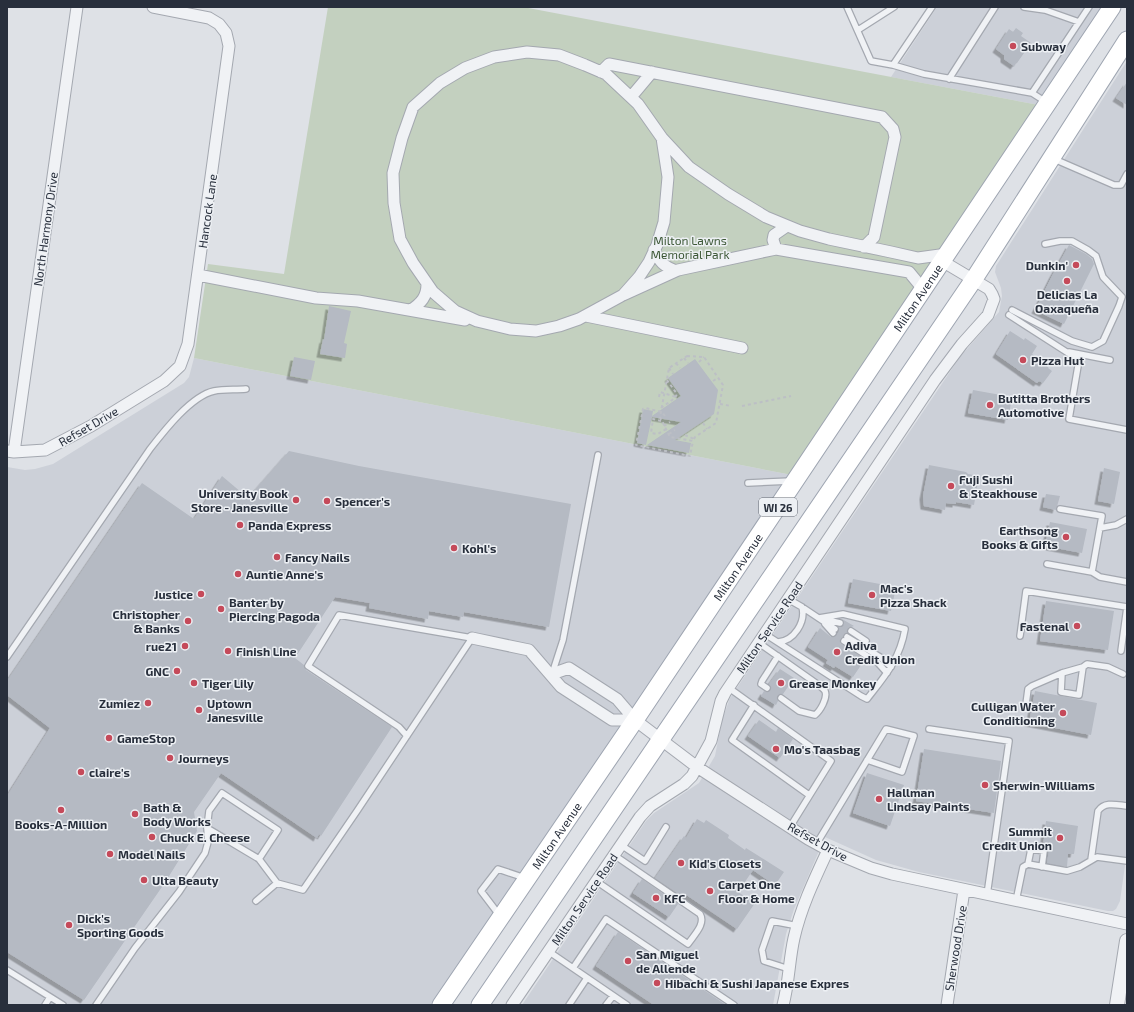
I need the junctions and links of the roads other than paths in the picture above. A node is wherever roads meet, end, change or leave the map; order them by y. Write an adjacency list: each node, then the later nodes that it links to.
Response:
1 (77, 7): 46 (street, North Harmony Drive)
2 (152, 7): 32 (street, Hancock Lane)
3 (847, 7): 11 (lane)
4 (894, 7): 11 (lane)
5 (932, 7): 13 (lane)
6 (995, 7): 16 (lane)
7 (1024, 7): 10 (lane)
8 (1089, 7): 10 (lane)
9 (1112, 7): 19 (main road, Milton Avenue / WI 26)
10 (1079, 22): 17 (lane)
11 (858, 30): 13 (lane)
12 (1127, 40): 21 (main road, WI 26)
13 (893, 65): 16 (lane)
14 (601, 72): 15 (street); 18 (street); 34 (street)
15 (652, 72): 18 (street); 24 (street)
16 (949, 78): 17 (lane)
17 (1032, 93): 19 (lane)
18 (631, 97): 20 (street)
19 (1048, 103): 30 (main road, Milton Avenue / WI 26)
20 (662, 138): 23 (street); 28 (street)
21 (1052, 158): 22 (lane); 33 (main road, WI 26)
22 (1127, 174)
23 (787, 226): 26 (street); 27 (street)
24 (874, 237): 26 (street); 29 (street)
25 (1045, 244): 41 (lane)
26 (864, 247): 29 (street)
27 (776, 249): 31 (street); 35 (street)
28 (654, 250): 31 (street); 36 (street)
29 (891, 252): 30 (street)
30 (944, 257): 33 (street, Milton Service Road); 35 (main road, Milton Avenue / WI 26)
31 (676, 271): 36 (street)
32 (198, 275): 37 (street); 43 (street, Hancock Lane)
33 (974, 280): 56 (street, Milton Service Road); 85 (main road, WI 26)
34 (428, 284): 37 (street); 39 (street)
35 (924, 289): 48 (main road, Milton Avenue / WI 26)
36 (623, 295): 38 (street)
37 (411, 310): 39 (street)
38 (586, 316): 39 (street); 40 (street)
39 (492, 324)
40 (742, 348)
41 (1065, 352): 42 (lane); 45 (lane)
42 (1110, 360)
43 (164, 381): 46 (street, Refset Drive)
44 (246, 389): 70 (lane)
45 (1127, 430)
46 (10, 451)
47 (598, 455): 75 (lane)
48 (795, 481): 49 (lane); 82 (main road, Milton Avenue / WI 26)
49 (748, 483)
50 (1060, 509): 52 (lane)
51 (1127, 519): 52 (lane)
52 (1100, 528): 54 (lane)
53 (1047, 564): 54 (lane)
54 (1092, 572): 55 (lane)
55 (1127, 582)
56 (788, 599): 57 (lane); 65 (street, Milton Service Road)
57 (802, 607): 59 (lane); 66 (lane)
58 (1127, 607): 63 (lane); 68 (lane)
59 (819, 618): 60 (lane); 61 (lane); 71 (lane)
60 (840, 622)
61 (834, 631)
62 (851, 631): 67 (lane)
63 (1020, 636)
64 (472, 638): 75 (street); 84 (lane); 84 (lane)
65 (762, 638): 66 (lane); 69 (lane); 77 (street, Milton Service Road)
66 (778, 642): 73 (lane)
67 (862, 646): 71 (lane); 73 (lane)
68 (1121, 651)
69 (778, 656): 78 (lane); 79 (lane)
70 (7, 657)
71 (891, 667): 73 (lane)
72 (1083, 667): 74 (lane); 74 (lane); 76 (lane)
73 (887, 673)
74 (1062, 673): 80 (lane)
75 (552, 674): 82 (street); 82 (street, Refset Drive)
76 (1123, 674)
77 (729, 688): 81 (lane); 87 (street, Milton Service Road)
78 (767, 688)
79 (781, 698)
80 (1026, 704)
81 (754, 705): 88 (lane); 88 (lane)
82 (635, 720): 85 (street, Refset Drive); 102 (main road, Milton Avenue / WI 26)
83 (929, 729): 106 (lane)
84 (407, 736): 104 (lane)
85 (661, 740): 87 (street, Refset Drive); 124 (main road, WI 26)
86 (867, 760): 86 (lane); 93 (lane)
87 (697, 767): 91 (street, Refset Drive); 94 (street, Milton Service Road)
88 (809, 795): 91 (lane)
89 (1127, 806): 98 (lane)
90 (666, 827): 94 (lane)
91 (790, 827): 93 (street, Refset Drive)
92 (207, 828): 97 (lane); 97 (lane); 122 (lane)
93 (817, 843): 95 (street, Refset Drive)
94 (621, 845): 96 (street, Milton Service Road)
95 (828, 850): 105 (street, Refset Drive); 111 (street)
96 (614, 855): 103 (street, Milton Service Road); 103 (lane)
97 (260, 859): 104 (lane)
98 (1091, 860): 99 (lane); 101 (lane)
99 (1127, 861)
100 (1028, 864): 101 (lane); 101 (lane); 108 (lane)
101 (1042, 867)
102 (527, 879): 109 (main road, Milton Avenue / WI 26); 109 (lane)
103 (596, 881): 113 (street, Milton Service Road)
104 (277, 883): 107 (lane)
105 (964, 890): 106 (street, Refset Drive); 131 (street, Sherwood Drive)
106 (987, 895): 108 (street, Refset Drive)
107 (256, 901)
108 (1016, 901): 110 (street, Refset Drive)
109 (501, 917): 123 (main road, Milton Avenue / WI 26)
110 (1127, 924)
111 (798, 926): 115 (street); 115 (lane)
112 (1127, 942): 132 (street)
113 (548, 952): 114 (lane); 125 (street, Milton Service Road)
114 (573, 968): 117 (lane); 129 (lane)
115 (789, 969): 130 (street)
116 (7, 970): 119 (lane)
117 (587, 978): 118 (lane); 126 (lane)
118 (613, 996): 127 (lane); 128 (lane)
119 (50, 997): 120 (lane); 121 (lane)
120 (45, 1005)
121 (63, 1005)
122 (96, 1005)
123 (441, 1005)
124 (480, 1005)
125 (512, 1005)
126 (569, 1005)
127 (606, 1005)
128 (627, 1005)
129 (734, 1005)
130 (783, 1005)
131 (947, 1005)
132 (1117, 1005)

